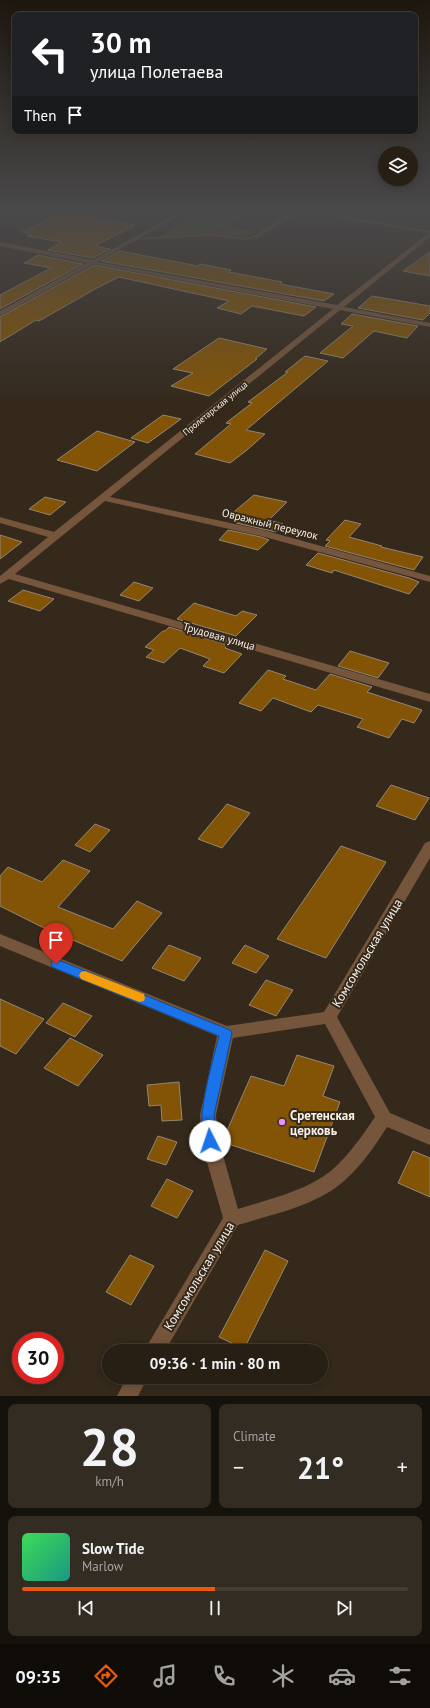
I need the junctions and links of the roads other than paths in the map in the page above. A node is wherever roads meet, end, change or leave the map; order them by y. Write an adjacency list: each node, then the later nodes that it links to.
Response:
1 (68, 276): 5 (street)
2 (170, 276): 4 (street)
3 (378, 276): 4 (street, Пролетарская улица)
4 (340, 308): 6 (street); 7 (street, Пролетарская улица)
5 (0, 314)
6 (430, 325)
7 (103, 498): 9 (street, Пролетарская улица); 11 (street, Овражный переулок)
8 (0, 520): 9 (street)
9 (56, 536): 10 (street, Пролетарская улица)
10 (4, 578): 12 (street, Трудовая улица)
11 (430, 579)
12 (430, 698)
13 (430, 846): 15 (street, Комсомольская улица)
14 (0, 940): 16 (street)
15 (329, 1017): 16 (street); 17 (street, Комсомольская улица)
16 (226, 1033): 19 (street)
17 (384, 1118): 18 (street); 19 (street, Комсомольская улица)
18 (430, 1138)
19 (232, 1219): 20 (street, Комсомольская улица)
20 (158, 1344)
21 (134, 1384): 22 (street)
22 (127, 1396)

